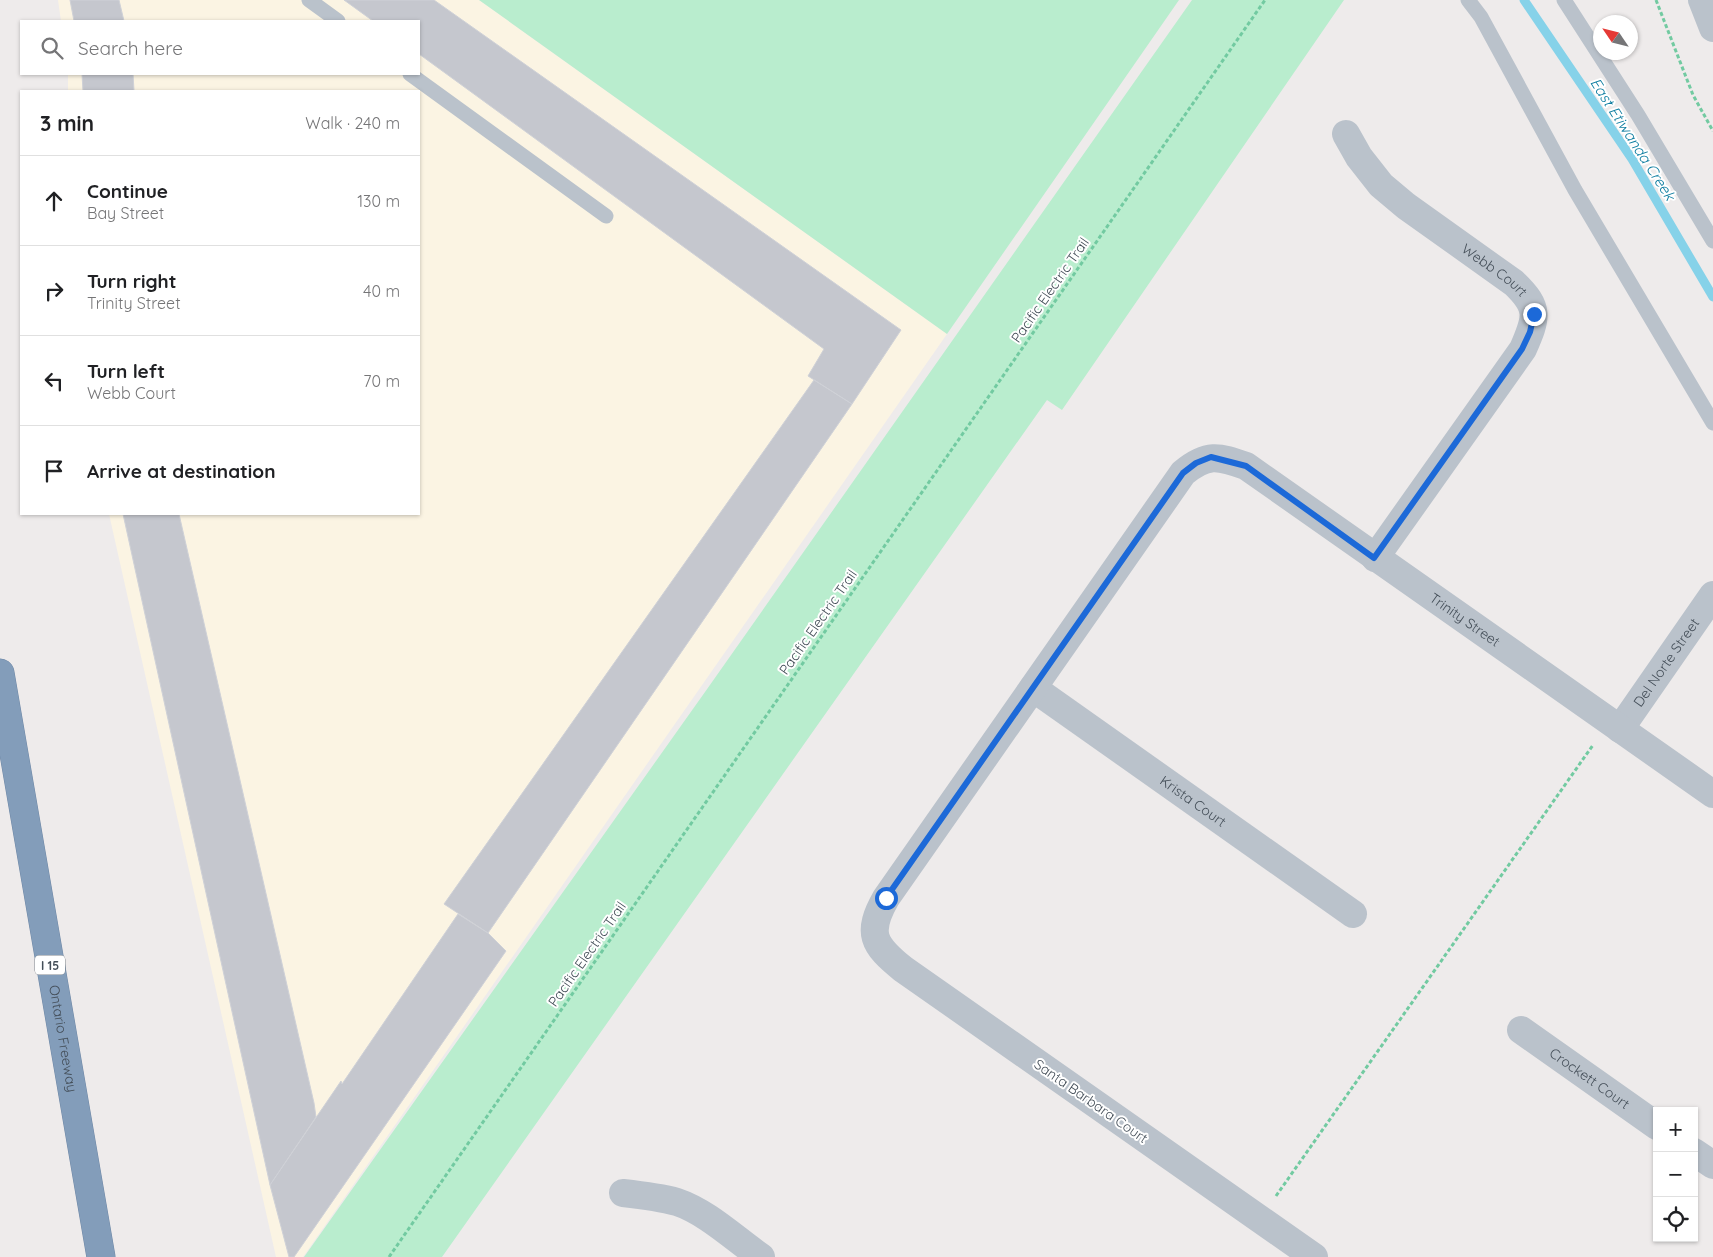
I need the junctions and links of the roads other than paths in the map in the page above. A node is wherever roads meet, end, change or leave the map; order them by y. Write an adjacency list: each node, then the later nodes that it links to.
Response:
1 (309, 0): 5 (lane)
2 (1468, 0): 11 (lane)
3 (1564, 0): 10 (lane)
4 (1702, 0): 6 (street)
5 (337, 20)
6 (1713, 28)
7 (411, 75): 9 (lane)
8 (1346, 134): 12 (street, Webb Court)
9 (606, 216)
10 (1713, 241)
11 (1713, 423)
12 (1374, 558): 15 (street, Trinity Street); 16 (street, Trinity Street)
13 (1713, 595): 16 (street, Del Norte Street)
14 (0, 673): 24 (highway, Ontario Freeway / I 15)
15 (1033, 688): 18 (street, Krista Court); 26 (street, Santa Barbara Court)
16 (1620, 729): 17 (street, Trinity Street)
17 (1713, 794)
18 (1352, 914)
19 (1521, 1030): 20 (street, Crockett Court)
20 (1653, 1123)
21 (1698, 1155): 22 (street)
22 (1713, 1165)
23 (623, 1193): 25 (street)
24 (101, 1257)
25 (761, 1257)
26 (1314, 1257)

